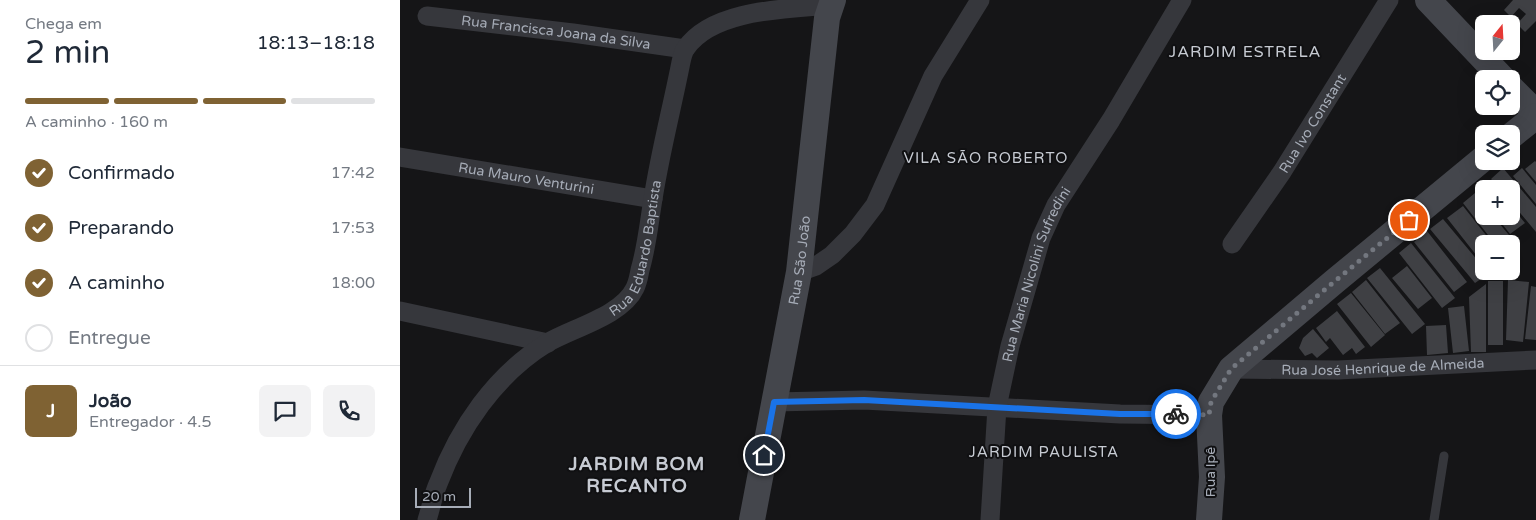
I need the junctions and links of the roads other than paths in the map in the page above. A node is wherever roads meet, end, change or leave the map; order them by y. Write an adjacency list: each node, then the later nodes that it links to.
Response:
1 (980, 0): 16 (street)
2 (1182, 0): 22 (street, Rua Maria Nicolini Sufredini)
3 (1389, 0): 15 (street, Rua Ivo Constant)
4 (1428, 0): 8 (street)
5 (831, 3): 7 (street); 16 (street, Rua São João)
6 (427, 16): 7 (street, Rua Francisca Joana da Silva)
7 (685, 49): 14 (street, Rua Eduardo Baptista)
8 (1494, 70)
9 (1520, 98): 10 (street)
10 (1536, 115): 11 (street)
11 (1520, 128)
12 (400, 157): 14 (street, Rua Mauro Venturini)
13 (1475, 165): 20 (street, Rua Ipê)
14 (653, 199): 18 (street, Rua Eduardo Baptista)
15 (1232, 244)
16 (799, 272): 21 (street, Rua São João)
17 (400, 311): 18 (street)
18 (548, 343): 25 (street, Rua Eduardo Baptista)
19 (1536, 360): 20 (street, Rua José Henrique de Almeida)
20 (1231, 369): 23 (street, Rua Ipê)
21 (774, 402): 22 (street); 26 (street, Rua São João)
22 (997, 407): 23 (street); 27 (street, Rua Maria Nicolini Sufredini)
23 (1209, 415): 28 (street, Rua Ipê)
24 (1444, 456): 29 (lane)
25 (428, 520)
26 (752, 520)
27 (990, 520)
28 (1208, 520)
29 (1434, 520)

